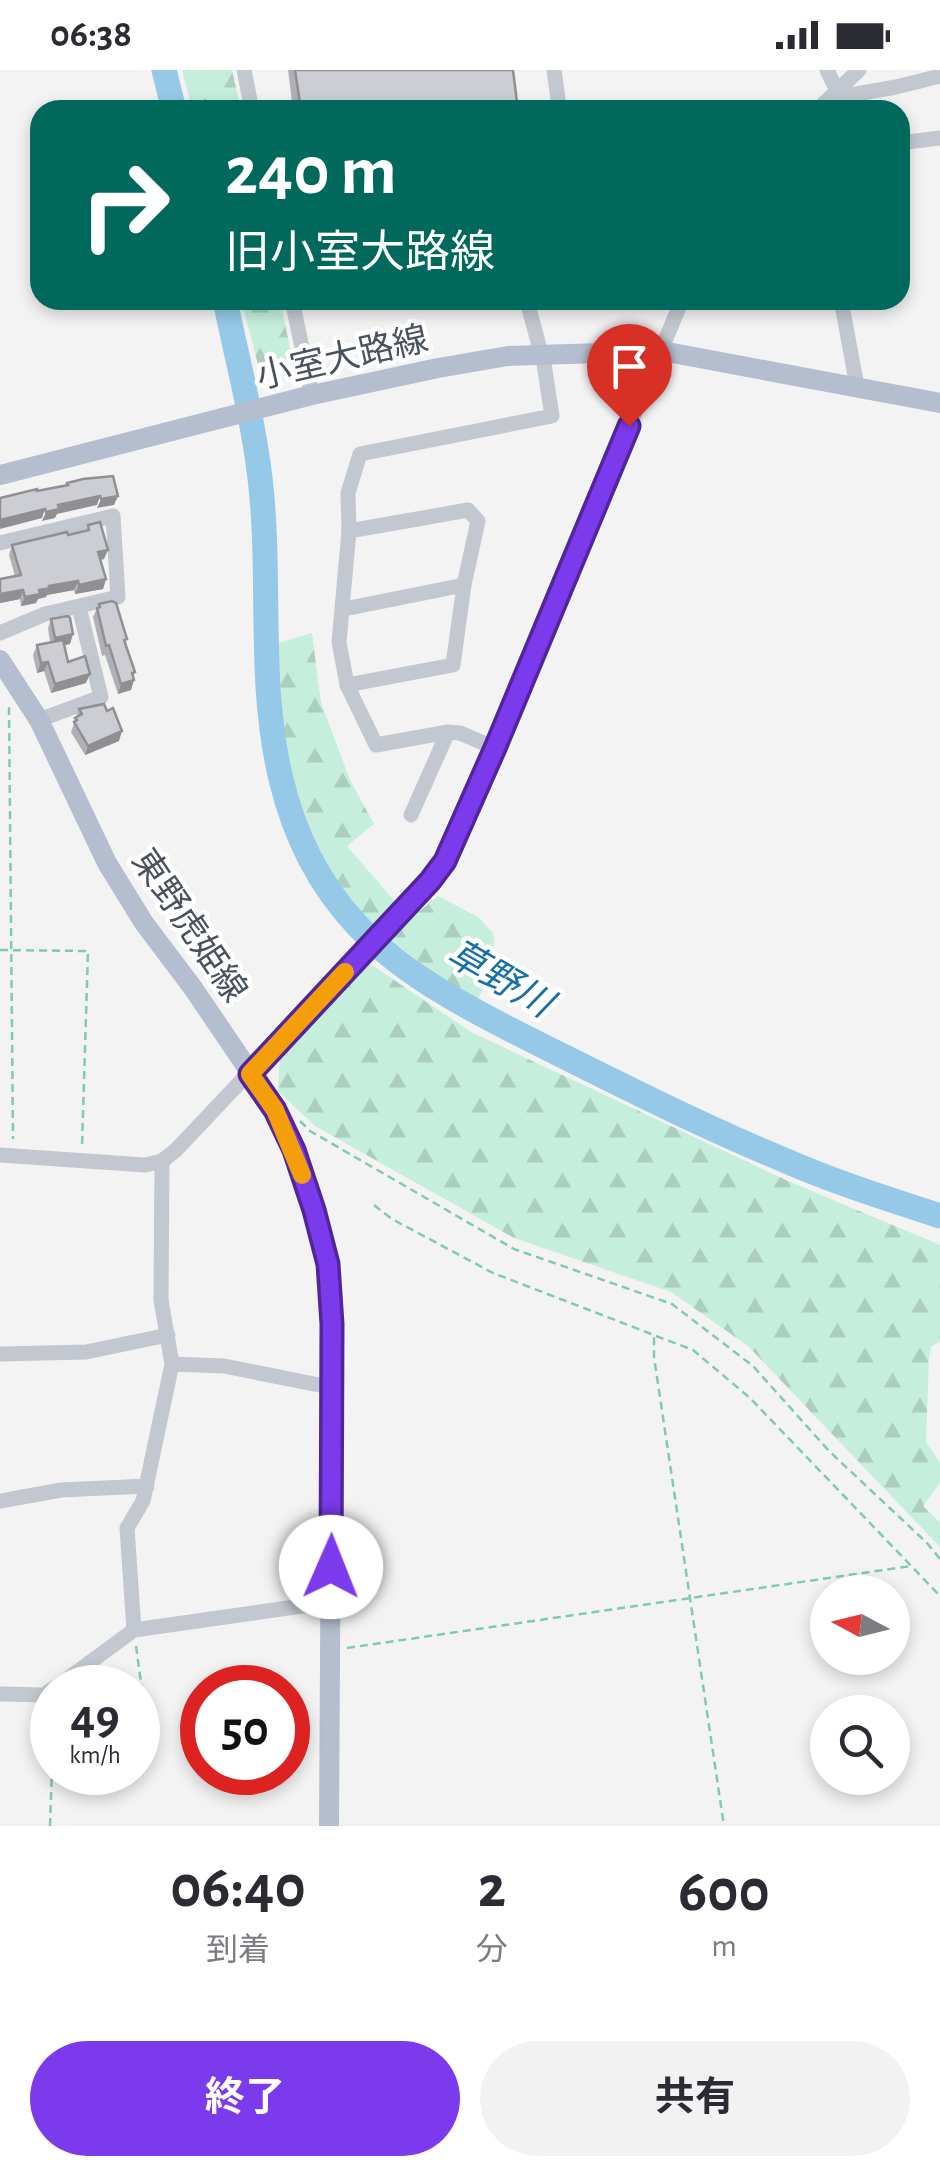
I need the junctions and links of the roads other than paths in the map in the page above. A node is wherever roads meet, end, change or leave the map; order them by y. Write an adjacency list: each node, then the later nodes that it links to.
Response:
1 (244, 70): 7 (street)
2 (554, 70): 8 (street)
3 (827, 70): 6 (street)
4 (859, 70): 6 (street)
5 (940, 76): 6 (street)
6 (837, 91): 9 (street)
7 (250, 100)
8 (558, 100)
9 (828, 100)
10 (940, 138): 11 (street)
11 (910, 142)
12 (294, 310): 19 (street)
13 (530, 310): 17 (street)
14 (678, 310): 16 (street)
15 (843, 310): 18 (street)
16 (662, 351): 17 (main road, 小室大路線); 18 (main road, 小室大路線); 32 (street)
17 (540, 354): 19 (main road, 小室大路線); 22 (street)
18 (857, 386): 20 (main road, 小室大路線)
19 (310, 396): 21 (main road, 小室大路線)
20 (940, 403)
21 (0, 476)
22 (350, 531): 24 (street); 26 (street)
23 (0, 543): 25 (street)
24 (464, 585): 26 (street); 29 (street)
25 (79, 607): 27 (street); 30 (street)
26 (344, 609): 29 (street)
27 (0, 633)
28 (0, 660): 30 (main road, 東野虎姫線)
29 (347, 684): 31 (street)
30 (40, 720): 34 (main road, 東野虎姫線)
31 (448, 732): 32 (street); 33 (street)
32 (495, 748): 34 (street)
33 (411, 815)
34 (257, 1066): 36 (street); 40 (main road, 東野虎姫線)
35 (6, 1155): 36 (street)
36 (162, 1162): 37 (street)
37 (168, 1335): 38 (street); 39 (street)
38 (0, 1354)
39 (172, 1364): 40 (street); 41 (street)
40 (332, 1384): 43 (main road, 東野虎姫線)
41 (147, 1486): 42 (street); 44 (street)
42 (0, 1501)
43 (330, 1602): 44 (street); 48 (main road, 東野虎姫線)
44 (134, 1630): 45 (street)
45 (86, 1665)
46 (0, 1694): 47 (street)
47 (30, 1695)
48 (329, 1826)

